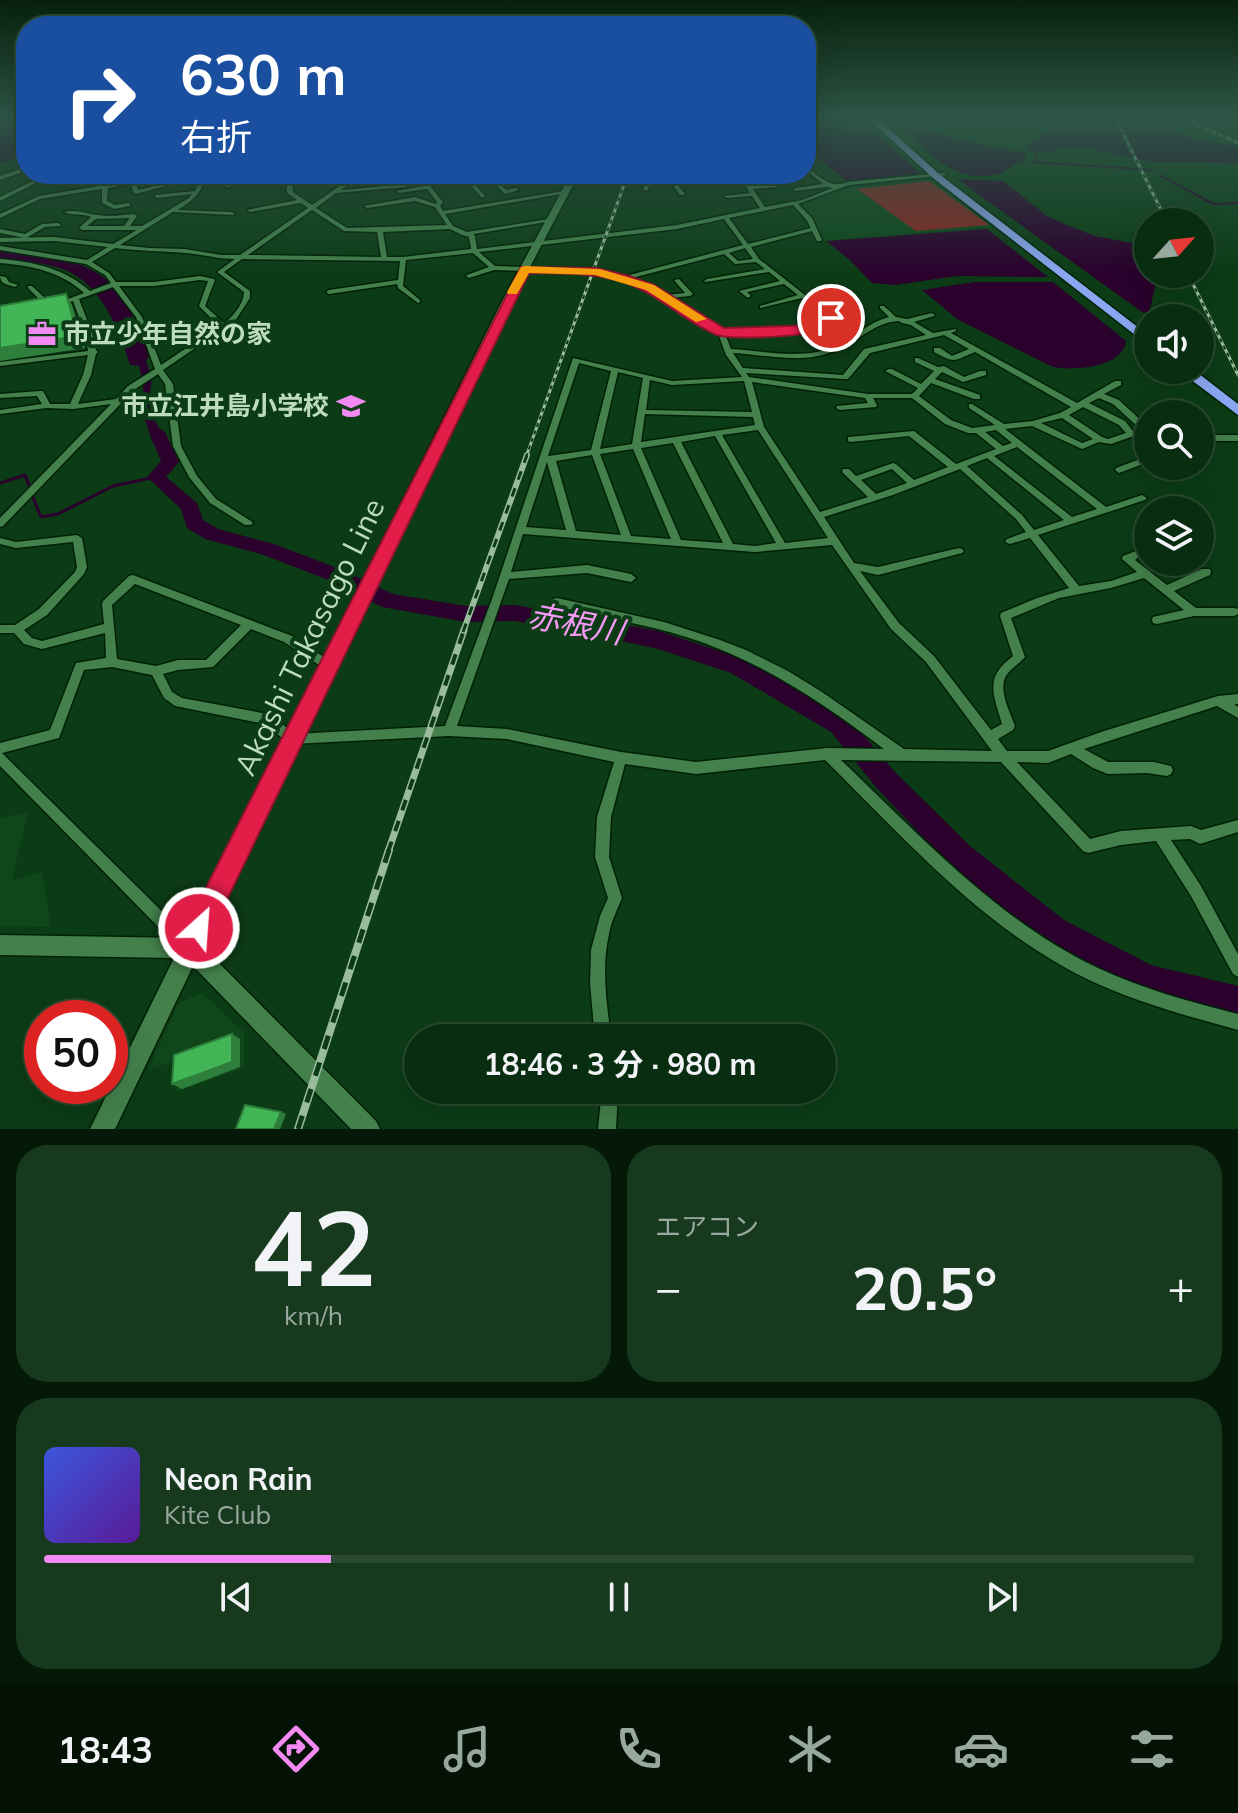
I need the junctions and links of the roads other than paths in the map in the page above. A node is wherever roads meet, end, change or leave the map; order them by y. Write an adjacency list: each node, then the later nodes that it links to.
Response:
1 (934, 170): 3 (highway)
2 (934, 170): 3 (highway)
3 (940, 175): 29 (street); 110 (highway); 113 (highway)
4 (816, 176): 24 (street)
5 (31, 184): 40 (street)
6 (116, 184): 28 (street)
7 (137, 184): 25 (street)
8 (200, 184): 32 (street)
9 (289, 184): 41 (street)
10 (345, 184): 33 (street)
11 (411, 184): 22 (street)
12 (429, 184): 46 (street)
13 (472, 184): 38 (street)
14 (498, 184): 30 (street)
15 (570, 184): 34 (main road, Akashi Takasago Line)
16 (647, 184): 31 (street)
17 (676, 184): 35 (street)
18 (741, 184): 26 (street)
19 (745, 184): 39 (street)
20 (748, 184): 48 (street)
21 (762, 184): 23 (street)
22 (406, 185): 33 (street); 37 (street)
23 (776, 185)
24 (827, 185): 27 (street); 29 (street)
25 (163, 186)
26 (730, 186)
27 (796, 186)
28 (105, 187): 44 (street); 54 (street)
29 (838, 187): 42 (street)
30 (516, 190)
31 (646, 190)
32 (197, 192): 36 (street); 50 (street)
33 (333, 192): 47 (street)
34 (564, 193): 43 (street); 57 (main road, Akashi Takasago Line)
35 (682, 194)
36 (157, 196)
37 (370, 196)
38 (482, 196)
39 (727, 196)
40 (0, 199)
41 (301, 201): 47 (street); 49 (street)
42 (794, 203): 48 (street); 63 (street)
43 (504, 204): 52 (street); 60 (street)
44 (128, 205)
45 (367, 206): 46 (street)
46 (437, 206): 52 (street)
47 (311, 207): 64 (street); 77 (street)
48 (763, 208): 56 (street)
49 (250, 210)
50 (173, 211): 53 (street); 62 (street)
51 (67, 212): 55 (street)
52 (444, 213): 61 (street)
53 (232, 214)
54 (0, 216)
55 (95, 217): 59 (street); 59 (street)
56 (727, 219): 71 (street); 72 (street)
57 (549, 221): 60 (street); 71 (main road, Akashi Takasago Line)
58 (58, 225): 67 (street)
59 (127, 226): 62 (street)
60 (516, 226): 66 (street)
61 (451, 227): 64 (street); 66 (street)
62 (145, 228): 73 (street)
63 (813, 229): 70 (street); 72 (street)
64 (380, 230): 78 (street)
65 (0, 231): 67 (street)
66 (464, 234): 75 (street)
67 (26, 238): 68 (street); 69 (street)
68 (54, 239): 73 (street); 74 (street)
69 (0, 240)
70 (819, 240)
71 (538, 243): 75 (street); 84 (main road, Akashi Takasago Line)
72 (747, 246): 76 (street); 80 (street)
73 (113, 247): 77 (street); 82 (street)
74 (1, 249): 82 (street)
75 (474, 250): 79 (street); 83 (street)
76 (725, 252): 80 (street); 88 (street)
77 (238, 258): 78 (street); 111 (street)
78 (384, 259): 79 (street)
79 (403, 259): 91 (street)
80 (757, 260): 85 (street)
81 (0, 261): 97 (street)
82 (88, 262): 93 (street)
83 (493, 268): 84 (street); 86 (street)
84 (525, 269): 88 (street); 212 (main road, Akashi Takasago Line)
85 (770, 270): 90 (street); 92 (street)
86 (469, 276)
87 (0, 278): 94 (street)
88 (625, 279): 100 (street)
89 (677, 280): 100 (street)
90 (707, 281)
91 (400, 282): 96 (street); 102 (street)
92 (786, 282): 98 (street); 99 (street)
93 (115, 284): 97 (street); 111 (street); 125 (street)
94 (15, 285)
95 (30, 287): 103 (street)
96 (329, 292)
97 (90, 294): 101 (street)
98 (748, 296)
99 (803, 296): 104 (street); 114 (street)
100 (665, 297): 114 (street)
101 (76, 300): 103 (street); 122 (street)
102 (418, 301)
103 (45, 306): 106 (street)
104 (762, 307)
105 (882, 307): 108 (street)
106 (30, 310)
107 (932, 315): 109 (street)
108 (894, 319): 109 (street); 117 (street)
109 (904, 322): 116 (street)
110 (1134, 323)
111 (224, 327): 125 (street)
112 (954, 330): 115 (street)
113 (1134, 330)
114 (721, 332): 120 (street)
115 (944, 332): 116 (street); 118 (street)
116 (931, 335): 121 (street)
117 (846, 343): 120 (street); 121 (street)
118 (976, 349): 119 (street); 145 (street)
119 (937, 350)
120 (728, 351): 126 (street)
121 (867, 351): 126 (street)
122 (94, 352): 124 (street); 148 (street)
123 (918, 360): 127 (street)
124 (0, 364)
125 (159, 370): 143 (street); 182 (street)
126 (741, 370): 132 (street)
127 (937, 370): 130 (street); 133 (street)
128 (615, 371): 131 (street); 168 (street); 170 (street)
129 (889, 371): 137 (street)
130 (983, 373)
131 (647, 377): 132 (street); 152 (street)
132 (747, 379): 140 (street); 154 (street)
133 (929, 379): 137 (street); 142 (street)
134 (1118, 383): 138 (street)
135 (1203, 384): 150 (highway)
136 (1214, 384): 144 (highway)
137 (922, 387): 141 (street)
138 (1097, 394): 145 (street); 159 (street)
139 (0, 396): 146 (street)
140 (868, 396): 141 (street); 149 (street)
141 (914, 396): 157 (street)
142 (977, 397)
143 (119, 401): 148 (street); 183 (street)
144 (1238, 402)
145 (1079, 404): 153 (street); 159 (street)
146 (47, 406): 148 (street); 151 (street)
147 (972, 406): 156 (street)
148 (73, 407)
149 (840, 408)
150 (1238, 411)
151 (0, 412)
152 (642, 412): 154 (street); 166 (street)
153 (1063, 415): 155 (street); 163 (street)
154 (759, 421): 158 (street); 180 (street)
155 (1033, 423): 156 (street); 163 (street)
156 (1000, 428): 157 (street); 165 (street)
157 (977, 430): 167 (street)
158 (717, 433): 164 (street); 192 (street)
159 (1131, 434): 163 (street)
160 (1214, 438): 161 (street)
161 (1238, 438)
162 (851, 439): 172 (street)
163 (1099, 439)
164 (676, 440): 166 (street); 193 (street)
165 (1016, 444): 167 (street); 179 (street)
166 (636, 446): 168 (street); 191 (street)
167 (1002, 449): 169 (street)
168 (595, 452): 170 (street); 187 (street)
169 (988, 455): 172 (street); 181 (street)
170 (547, 459): 184 (street); 185 (street)
171 (1134, 464): 173 (street)
172 (958, 466): 176 (street); 186 (street)
173 (1119, 470)
174 (846, 471): 175 (street)
175 (855, 479): 176 (street); 177 (street)
176 (913, 484): 177 (street)
177 (875, 498): 180 (street)
178 (1134, 501): 179 (street)
179 (1104, 510): 181 (street)
180 (818, 516): 189 (street)
181 (1072, 522): 186 (street)
182 (248, 523)
183 (0, 524)
184 (520, 530): 185 (street); 196 (street)
185 (572, 534): 187 (street)
186 (1034, 536): 190 (street); 201 (street)
187 (627, 539): 191 (street)
188 (0, 541): 210 (street)
189 (835, 541): 192 (street); 195 (street)
190 (1010, 541)
191 (678, 543): 193 (street)
192 (782, 546): 193 (street)
193 (730, 547)
194 (959, 551): 195 (street)
195 (851, 566): 218 (street)
196 (505, 576): 200 (street); 217 (street)
197 (1138, 576): 201 (street)
198 (1149, 576): 202 (street)
199 (1197, 576): 202 (street)
200 (631, 578)
201 (1076, 590): 218 (street)
202 (1166, 590): 204 (street)
203 (557, 602): 222 (street)
204 (1194, 612): 205 (street); 206 (street)
205 (1234, 612)
206 (1157, 620)
207 (248, 625): 208 (street); 212 (street); 213 (street)
208 (110, 627): 210 (street); 211 (street)
209 (0, 629): 210 (street)
210 (17, 629)
211 (112, 662): 213 (street); 220 (street)
212 (329, 666): 219 (main road, Akashi Takasago Line)
213 (156, 671): 219 (street)
214 (1238, 699): 215 (street)
215 (1218, 701): 216 (street); 221 (street)
216 (1238, 713)
217 (449, 731): 219 (street); 226 (street)
218 (990, 737): 224 (street)
219 (292, 739): 231 (main road, Akashi Takasago Line)
220 (0, 748)
221 (1072, 748): 224 (street); 227 (street)
222 (899, 753): 223 (street); 224 (street)
223 (827, 754): 226 (street); 233 (street)
224 (1004, 757): 229 (street)
225 (0, 758): 231 (street)
226 (621, 758): 234 (street)
227 (1167, 770)
228 (1238, 826): 229 (street)
229 (1160, 835): 232 (street)
230 (0, 945): 231 (main road)
231 (189, 948): 236 (main road, Akashi Takasago Line); 237 (main road)
232 (1237, 964)
233 (1238, 1022)
234 (602, 1024)
235 (609, 1104): 238 (street)
236 (102, 1129)
237 (368, 1129)
238 (607, 1129)

